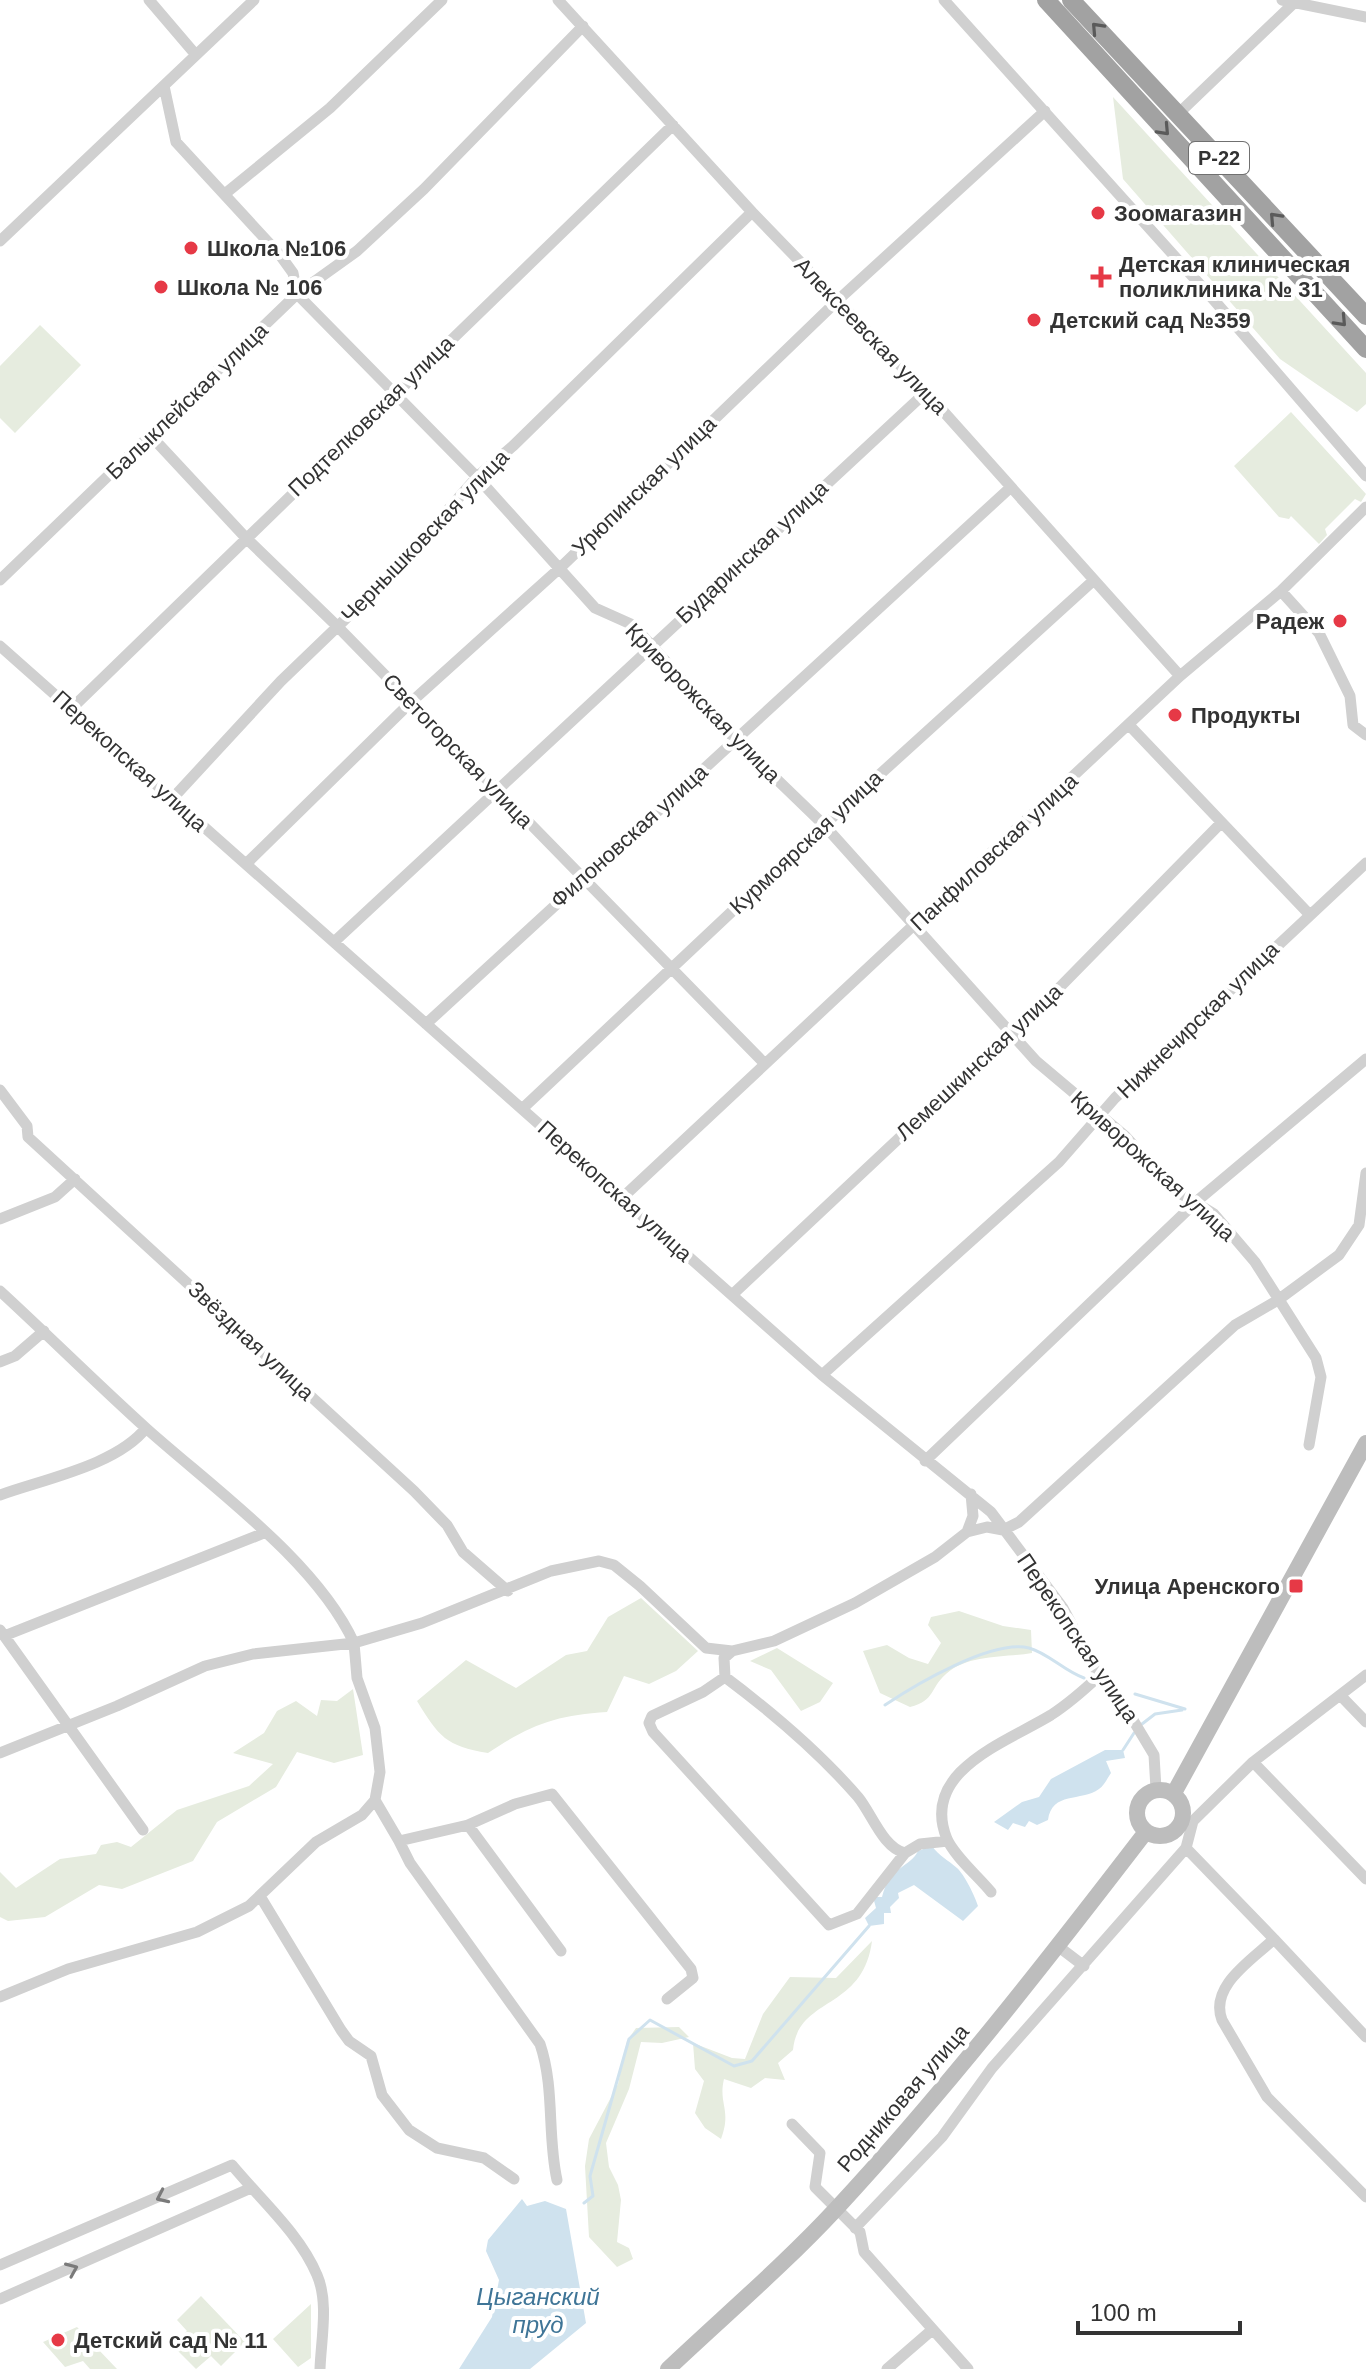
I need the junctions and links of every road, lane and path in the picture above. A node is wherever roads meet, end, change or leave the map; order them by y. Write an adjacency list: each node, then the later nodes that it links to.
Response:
1 (149, 0): 12 (street)
2 (254, 0): 12 (street)
3 (442, 0): 17 (street)
4 (558, 0): 11 (street, Алексеевская улица)
5 (944, 0): 14 (street)
6 (1046, 0): 23 (highway, Р-22, one-way to 23)
7 (1071, 0): 15 (highway, Р-22, one-way to 7)
8 (1282, 0): 9 (street)
9 (1297, 2): 10 (street); 15 (street)
10 (1366, 17)
11 (583, 26): 16 (street, Алексеевская улица); 20 (street, Балыклейская улица)
12 (196, 55): 13 (street)
13 (164, 86): 17 (street, Криворожская улица); 19 (street)
14 (1045, 111): 21 (street, Урюпинская улица); 27 (street)
15 (1178, 114): 22 (highway, Р-22, one-way to 15)
16 (673, 125): 18 (street, Алексеевская улица); 25 (street, Подтелковская улица)
17 (226, 193): 20 (street, Криворожская улица)
18 (752, 212): 21 (street, Алексеевская улица); 28 (street, Чернышковская улица)
19 (0, 241)
20 (297, 294): 25 (street, Криворожская улица); 26 (street, Балыклейская улица)
21 (837, 301): 24 (street, Алексеевская улица); 32 (street, Урюпинская улица)
22 (1366, 316)
23 (1366, 349)
24 (926, 392): 29 (street, Алексеевская улица); 37 (street, Бударинская улица)
25 (393, 393): 28 (street, Криворожская улица); 31 (street, Подтелковская улица)
26 (152, 437): 31 (street, Светогорская улица); 33 (street, Балыклейская улица)
27 (1366, 476)
28 (477, 477): 32 (street, Криворожская улица); 36 (street, Чернышковская улица)
29 (1011, 487): 34 (street, Алексеевская улица); 44 (street, Филоновская улица)
30 (1366, 507): 35 (street, Панфиловская улица)
31 (246, 538): 36 (street, Светогорская улица); 41 (street, Подтелковская улица)
32 (561, 567): 37 (street, Криворожская улица); 40 (street, Урюпинская улица)
33 (0, 580)
34 (1094, 580): 39 (street, Алексеевская улица); 48 (street, Курмоярская улица)
35 (1281, 591): 39 (street, Панфиловская улица); 43 (street)
36 (337, 626): 40 (street, Светогорская улица); 46 (street, Чернышковская улица)
37 (652, 645): 44 (street, Криворожская улица); 45 (street, Бударинская улица)
38 (0, 646): 41 (street, Перекопская улица)
39 (1180, 676): 42 (street, Панфиловская улица)
40 (409, 704): 45 (street, Светогорская улица); 49 (street, Урюпинская улица)
41 (71, 709): 46 (street, Перекопская улица)
42 (1129, 725): 47 (street); 53 (street, Панфиловская улица)
43 (1366, 735)
44 (735, 739): 48 (street, Криворожская улица); 51 (street, Филоновская улица)
45 (496, 791): 51 (street, Светогорская улица); 54 (street, Бударинская улица)
46 (172, 799): 49 (street, Перекопская улица)
47 (1220, 824): 52 (street); 57 (street, Лемешкинская улица)
48 (824, 825): 53 (street, Криворожская улица); 55 (street, Курмоярская улица)
49 (246, 864): 54 (street, Перекопская улица)
50 (1366, 864): 52 (street, Нижнечирская улица)
51 (582, 878): 55 (street, Светогорская улица); 56 (street, Филоновская улица)
52 (1309, 914): 62 (street, Нижнечирская улица)
53 (915, 926): 57 (street, Криворожская улица); 59 (street, Панфиловская улица)
54 (334, 942): 56 (street, Перекопская улица)
55 (669, 969): 59 (street, Светогорская улица); 61 (street, Курмоярская улица)
56 (426, 1024): 61 (street, Перекопская улица)
57 (1011, 1030): 62 (street, Криворожская улица); 69 (street, Лемешкинская улица)
58 (1366, 1059): 66 (street)
59 (765, 1064): 65 (street, Панфиловская улица)
60 (0, 1090): 64 (street, Звёздная улица)
61 (522, 1109): 65 (street, Перекопская улица)
62 (1099, 1117): 66 (street, Криворожская улица); 73 (street, Нижнечирская улица)
63 (1366, 1173): 70 (street)
64 (75, 1179): 67 (street); 83 (street, Звёздная улица)
65 (622, 1198): 69 (street, Перекопская улица)
66 (1197, 1201): 70 (street, Криворожская улица); 77 (street)
67 (0, 1219)
68 (0, 1291): 71 (street)
69 (732, 1295): 73 (street, Перекопская улица)
70 (1278, 1300): 76 (street, Криворожская улица); 80 (street)
71 (44, 1331): 72 (street); 74 (street)
72 (0, 1362)
73 (822, 1375): 77 (street, Перекопская улица)
74 (146, 1428): 79 (street); 82 (street)
75 (1366, 1443): 96 (main road)
76 (1309, 1445)
77 (925, 1461): 78 (street, Перекопская улица)
78 (971, 1494): 80 (street, Перекопская улица); 81 (street)
79 (0, 1495)
80 (1003, 1530): 81 (street); 88 (street, Перекопская улица)
81 (967, 1532): 86 (street)
82 (264, 1533): 84 (street); 85 (street)
83 (508, 1591): 85 (street); 86 (street)
84 (2, 1633): 92 (street)
85 (354, 1643): 92 (street); 97 (street)
86 (732, 1651): 89 (street)
87 (1366, 1675): 90 (street)
88 (1099, 1676): 95 (street, Перекопская улица); 103 (street)
89 (725, 1677): 105 (street); 105 (street)
90 (1340, 1695): 91 (street); 94 (street)
91 (1366, 1722)
92 (68, 1726): 93 (street); 99 (street)
93 (0, 1753)
94 (1253, 1762): 100 (street); 106 (street)
95 (1156, 1789): 96 (main road); 101 (main road)
96 (1174, 1793): 100 (main road)
97 (375, 1800): 102 (street); 108 (street)
98 (468, 1825): 102 (street); 111 (street); 114 (street)
99 (143, 1830)
100 (1185, 1830): 101 (main road); 104 (street)
101 (1145, 1833): 110 (main road, Родниковая улица)
102 (399, 1841): 118 (street)
103 (948, 1841): 105 (street); 107 (street)
104 (1186, 1848): 109 (street); 112 (street)
105 (905, 1853)
106 (1366, 1879)
107 (991, 1892)
108 (260, 1896): 113 (street); 117 (street)
109 (1274, 1939): 115 (street); 120 (street)
110 (1059, 1947): 112 (street); 121 (main road, Родниковая улица)
111 (561, 1951)
112 (1084, 1966): 122 (street)
113 (0, 1997)
114 (667, 1999)
115 (1366, 2037)
116 (792, 2124): 121 (street)
117 (514, 2179)
118 (557, 2180)
119 (251, 2188): 123 (street, one-way to 123); 124 (street, one-way to 119); 126 (street)
120 (1366, 2197)
121 (835, 2210): 122 (street); 127 (main road, Родниковая улица)
122 (855, 2228): 125 (street)
123 (0, 2265)
124 (0, 2299)
125 (932, 2330): 128 (street); 129 (street)
126 (320, 2369)
127 (668, 2369)
128 (887, 2369)
129 (968, 2369)

